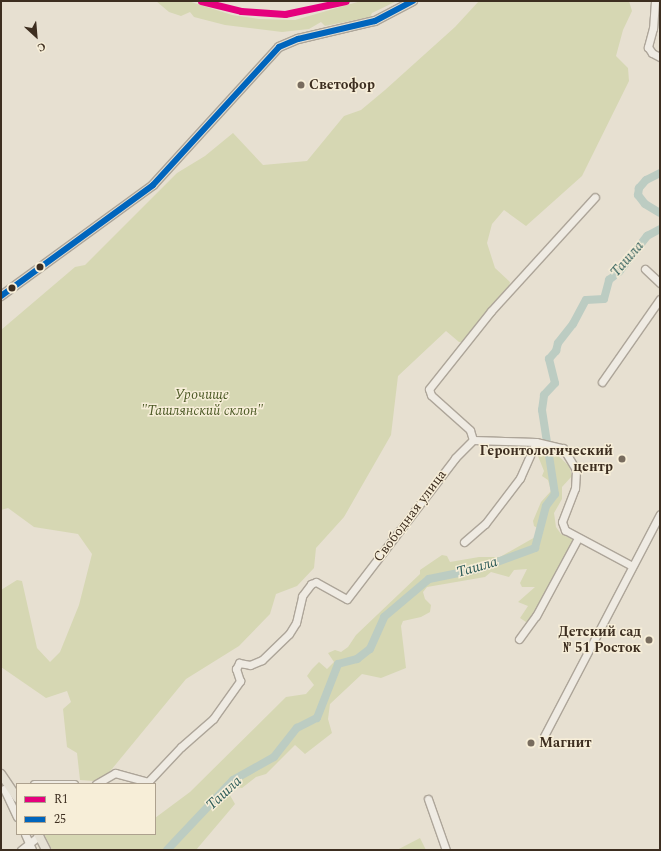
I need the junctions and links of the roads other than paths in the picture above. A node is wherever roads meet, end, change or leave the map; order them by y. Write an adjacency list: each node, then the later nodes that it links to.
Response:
1 (413, 1): 7 (main road)
2 (655, 1): 3 (street)
3 (660, 57)
4 (595, 197): 10 (street)
5 (645, 269): 6 (street)
6 (660, 283)
7 (1, 296)
8 (660, 299): 9 (street)
9 (602, 382)
10 (473, 440): 11 (street); 20 (street, Свободная улица)
11 (536, 442): 13 (street); 14 (street)
12 (660, 514): 15 (street)
13 (578, 538): 15 (street); 16 (street)
14 (464, 542)
15 (632, 566): 17 (street)
16 (519, 639)
17 (544, 736)
18 (1, 774): 21 (main road)
19 (98, 783): 20 (street)
20 (147, 783)
21 (4, 788): 22 (main road); 24 (street)
22 (16, 794)
23 (428, 799): 30 (street)
24 (16, 815)
25 (25, 835): 27 (street)
26 (38, 835): 27 (street); 29 (main road)
27 (31, 847): 28 (street)
28 (21, 850)
29 (46, 850)
30 (446, 850)

